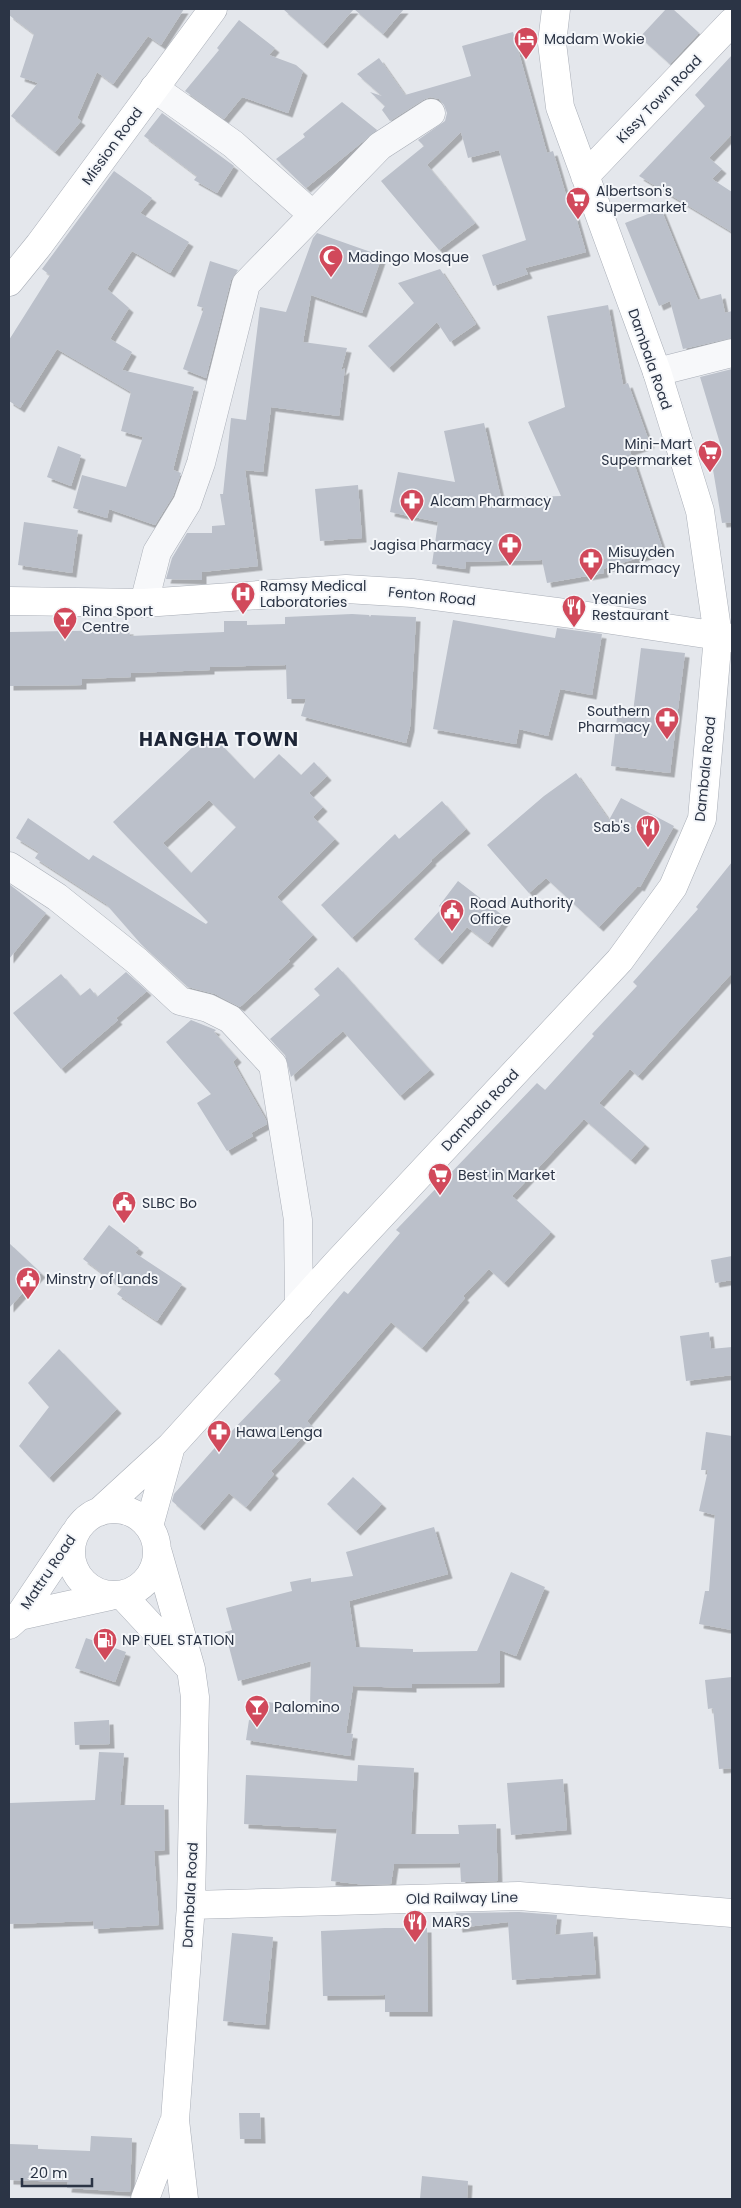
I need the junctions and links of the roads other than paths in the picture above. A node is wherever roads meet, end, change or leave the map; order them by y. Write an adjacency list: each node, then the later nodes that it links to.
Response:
1 (212, 9): 4 (street, Mission Road)
2 (556, 9): 6 (street, Dambala Road)
3 (732, 22): 6 (street, Kissy Town Road)
4 (154, 88): 7 (street); 8 (street, Mission Road)
5 (430, 113): 7 (street)
6 (585, 176): 10 (street, Dambala Road)
7 (313, 216): 12 (street)
8 (9, 282)
9 (732, 353): 10 (street)
10 (656, 372): 13 (street, Dambala Road)
11 (9, 601): 12 (street, Fenton Road)
12 (144, 603): 13 (street, Fenton Road)
13 (725, 637): 15 (street, Dambala Road)
14 (9, 866): 15 (street)
15 (299, 1306): 16 (street, Dambala Road)
16 (172, 1446): 17 (street, Dambala Road); 18 (street, Dambala Road)
17 (99, 1512): 18 (street); 19 (street)
18 (149, 1526): 20 (street)
19 (78, 1528): 21 (street); 22 (street, Mattru Road)
20 (158, 1552): 21 (street); 23 (street, Dambala Road)
21 (116, 1596): 22 (street, Mattru Road); 23 (street)
22 (14, 1620)
23 (191, 1669): 24 (street, Dambala Road)
24 (192, 1905): 25 (street, Old Railway Line); 26 (street, Dambala Road)
25 (732, 1913)
26 (175, 2120): 27 (street, Dambala Road); 28 (street, Dambala Road)
27 (145, 2199)
28 (184, 2199)

